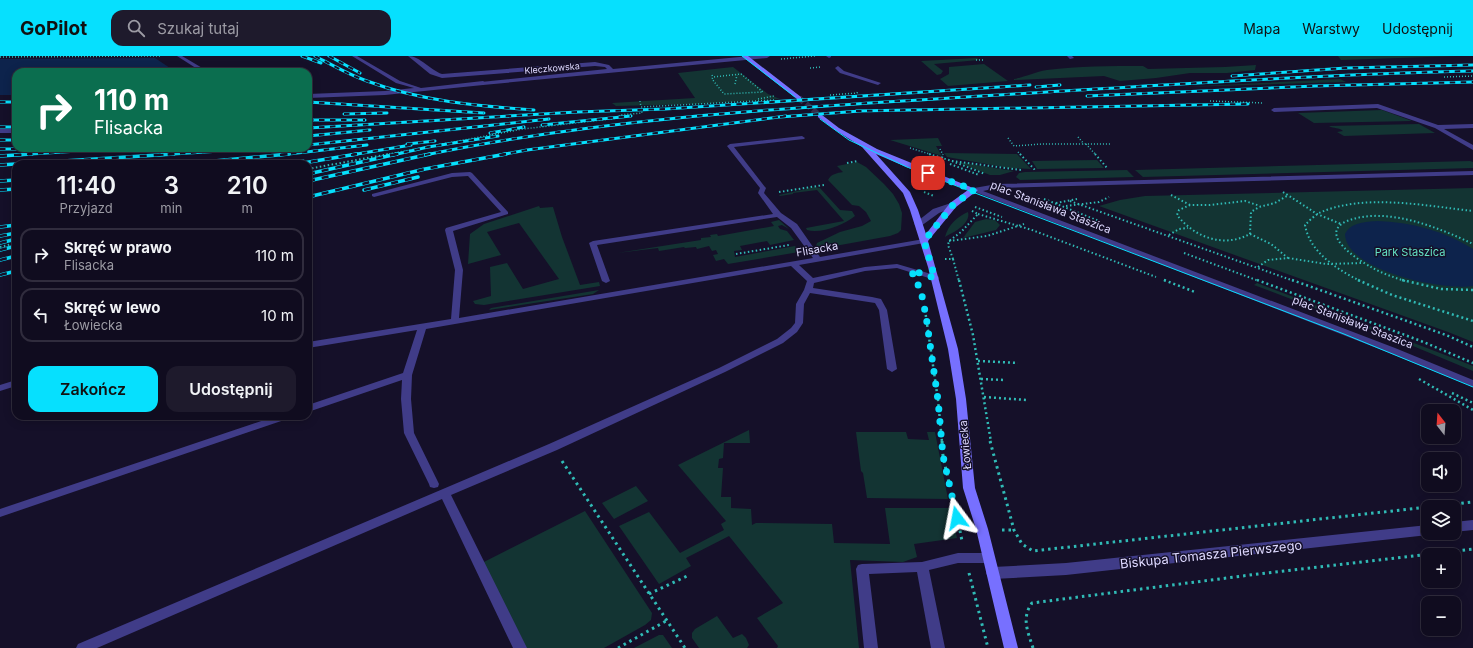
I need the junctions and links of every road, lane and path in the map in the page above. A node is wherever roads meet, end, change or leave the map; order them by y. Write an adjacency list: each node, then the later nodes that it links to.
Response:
1 (160, 56): 7 (path)
2 (178, 56): 12 (lane)
3 (354, 56): 23 (lane)
4 (411, 56): 14 (street)
5 (767, 56): 8 (street, Kleczkowska)
6 (816, 56): 9 (path)
7 (0, 57)
8 (746, 57): 14 (street, Kleczkowska); 28 (main road)
9 (781, 59)
10 (976, 60): 11 (path)
11 (983, 60)
12 (199, 68)
13 (838, 68): 21 (lane)
14 (612, 71): 20 (street, Kleczkowska)
15 (741, 74): 19 (path)
16 (737, 75): 22 (path)
17 (1444, 76): 18 (path)
18 (1473, 76)
19 (713, 77)
20 (483, 83): 23 (lane)
21 (878, 83)
22 (735, 84)
23 (421, 89): 26 (lane)
24 (859, 90): 25 (path)
25 (830, 95)
26 (312, 96)
27 (773, 96): 32 (path)
28 (799, 98)
29 (775, 100): 32 (path)
30 (640, 101): 34 (path)
31 (1210, 101): 33 (path)
32 (758, 102): 34 (path)
33 (1264, 103)
34 (641, 107): 55 (path)
35 (1274, 110): 38 (lane)
36 (820, 116): 46 (main road)
37 (1473, 126): 38 (lane)
38 (1436, 127): 47 (lane)
39 (0, 131): 40 (lane)
40 (12, 131)
41 (1078, 137): 44 (path)
42 (802, 138): 66 (lane)
43 (1008, 138): 44 (path)
44 (1085, 144): 45 (path); 56 (path)
45 (1110, 144)
46 (865, 146): 62 (main road); 81 (main road, Łowiecka)
47 (1472, 147)
48 (940, 149): 51 (path)
49 (1018, 152): 58 (path)
50 (933, 155): 51 (path)
51 (942, 158): 53 (path)
52 (860, 160): 54 (path)
53 (952, 161): 57 (path); 60 (path)
54 (847, 163)
55 (312, 168)
56 (1108, 169)
57 (1021, 170)
58 (1035, 170)
59 (1473, 172): 62 (street, plac Stanisława Staszica)
60 (985, 174)
61 (824, 185): 66 (path)
62 (974, 190): 71 (main road); 124 (street, plac Stanisława Staszica)
63 (1280, 190): 67 (path)
64 (1166, 192): 73 (path)
65 (374, 194): 110 (lane)
66 (763, 195): 79 (lane)
67 (1287, 196): 75 (path); 78 (path)
68 (1038, 197): 74 (path)
69 (1110, 197): 72 (path)
70 (1071, 201): 72 (path)
71 (954, 204): 81 (street); 90 (main road)
72 (1081, 204): 74 (path); 87 (path)
73 (1190, 205): 75 (path); 85 (path)
74 (1064, 206): 80 (path)
75 (1260, 206): 86 (path)
76 (1473, 211): 78 (path)
77 (978, 214): 84 (path)
78 (1317, 214): 83 (path); 101 (path)
79 (778, 215): 89 (lane); 104 (lane)
80 (1102, 222)
81 (918, 224): 90 (main road, Łowiecka)
82 (1024, 224): 84 (path)
83 (1341, 224): 92 (path); 99 (path)
84 (1019, 226): 88 (path); 108 (path)
85 (1188, 228): 86 (path); 87 (path)
86 (1250, 234): 96 (path)
87 (1169, 235): 102 (path)
88 (949, 240)
89 (806, 241): 95 (path); 97 (lane)
90 (924, 241): 97 (lane, Flisacka); 103 (main road, Łowiecka)
91 (12, 244): 93 (path)
92 (1473, 244)
93 (0, 247)
94 (1180, 252): 117 (path)
95 (736, 254)
96 (1288, 258): 101 (path); 102 (path)
97 (818, 259): 100 (lane, Flisacka)
98 (953, 259): 115 (path)
99 (1363, 263): 101 (path); 107 (path)
100 (793, 264): 105 (lane, Flisacka); 110 (lane)
101 (1332, 264): 111 (path)
102 (1258, 267): 114 (path)
103 (935, 278): 105 (lane); 146 (main road, Łowiecka)
104 (606, 281)
105 (811, 281): 106 (lane)
106 (808, 290): 118 (lane); 131 (lane)
107 (1473, 290)
108 (1196, 292)
109 (924, 304): 133 (path)
110 (455, 321): 112 (lane)
111 (1473, 321)
112 (422, 327): 113 (lane); 119 (lane)
113 (312, 344)
114 (1473, 347)
115 (978, 361): 116 (path); 120 (path)
116 (1018, 363)
117 (1473, 363)
118 (892, 369)
119 (407, 375): 128 (lane); 132 (lane)
120 (981, 379): 122 (path); 126 (path)
121 (1418, 379): 129 (path)
122 (1005, 380)
123 (12, 384): 125 (lane)
124 (1473, 384)
125 (0, 388)
126 (984, 398): 127 (path); 143 (path)
127 (1027, 400)
128 (312, 408)
129 (1473, 410)
130 (275, 420): 139 (lane)
131 (553, 447): 134 (lane); 151 (path)
132 (434, 484)
133 (951, 490)
134 (444, 493): 153 (lane); 154 (lane)
135 (1473, 502): 137 (path)
136 (954, 503): 147 (path)
137 (1461, 503)
138 (1421, 508): 143 (path)
139 (0, 513)
140 (1473, 524): 141 (street)
141 (1461, 526)
142 (1002, 530): 143 (path)
143 (1014, 530)
144 (1421, 531): 149 (street, Biskupa Tomasza Pierwszego)
145 (1473, 549): 161 (path)
146 (989, 558): 147 (lane); 149 (main road, Łowiecka)
147 (965, 559): 148 (lane); 159 (path)
148 (922, 567): 157 (lane); 158 (lane)
149 (993, 573): 160 (main road, Łowiecka)
150 (687, 576): 151 (path)
151 (650, 594): 152 (path)
152 (666, 621): 155 (path); 156 (path)
153 (83, 648)
154 (520, 648)
155 (618, 648)
156 (685, 648)
157 (871, 648)
158 (938, 648)
159 (988, 648)
160 (1011, 648)
161 (1033, 648)

